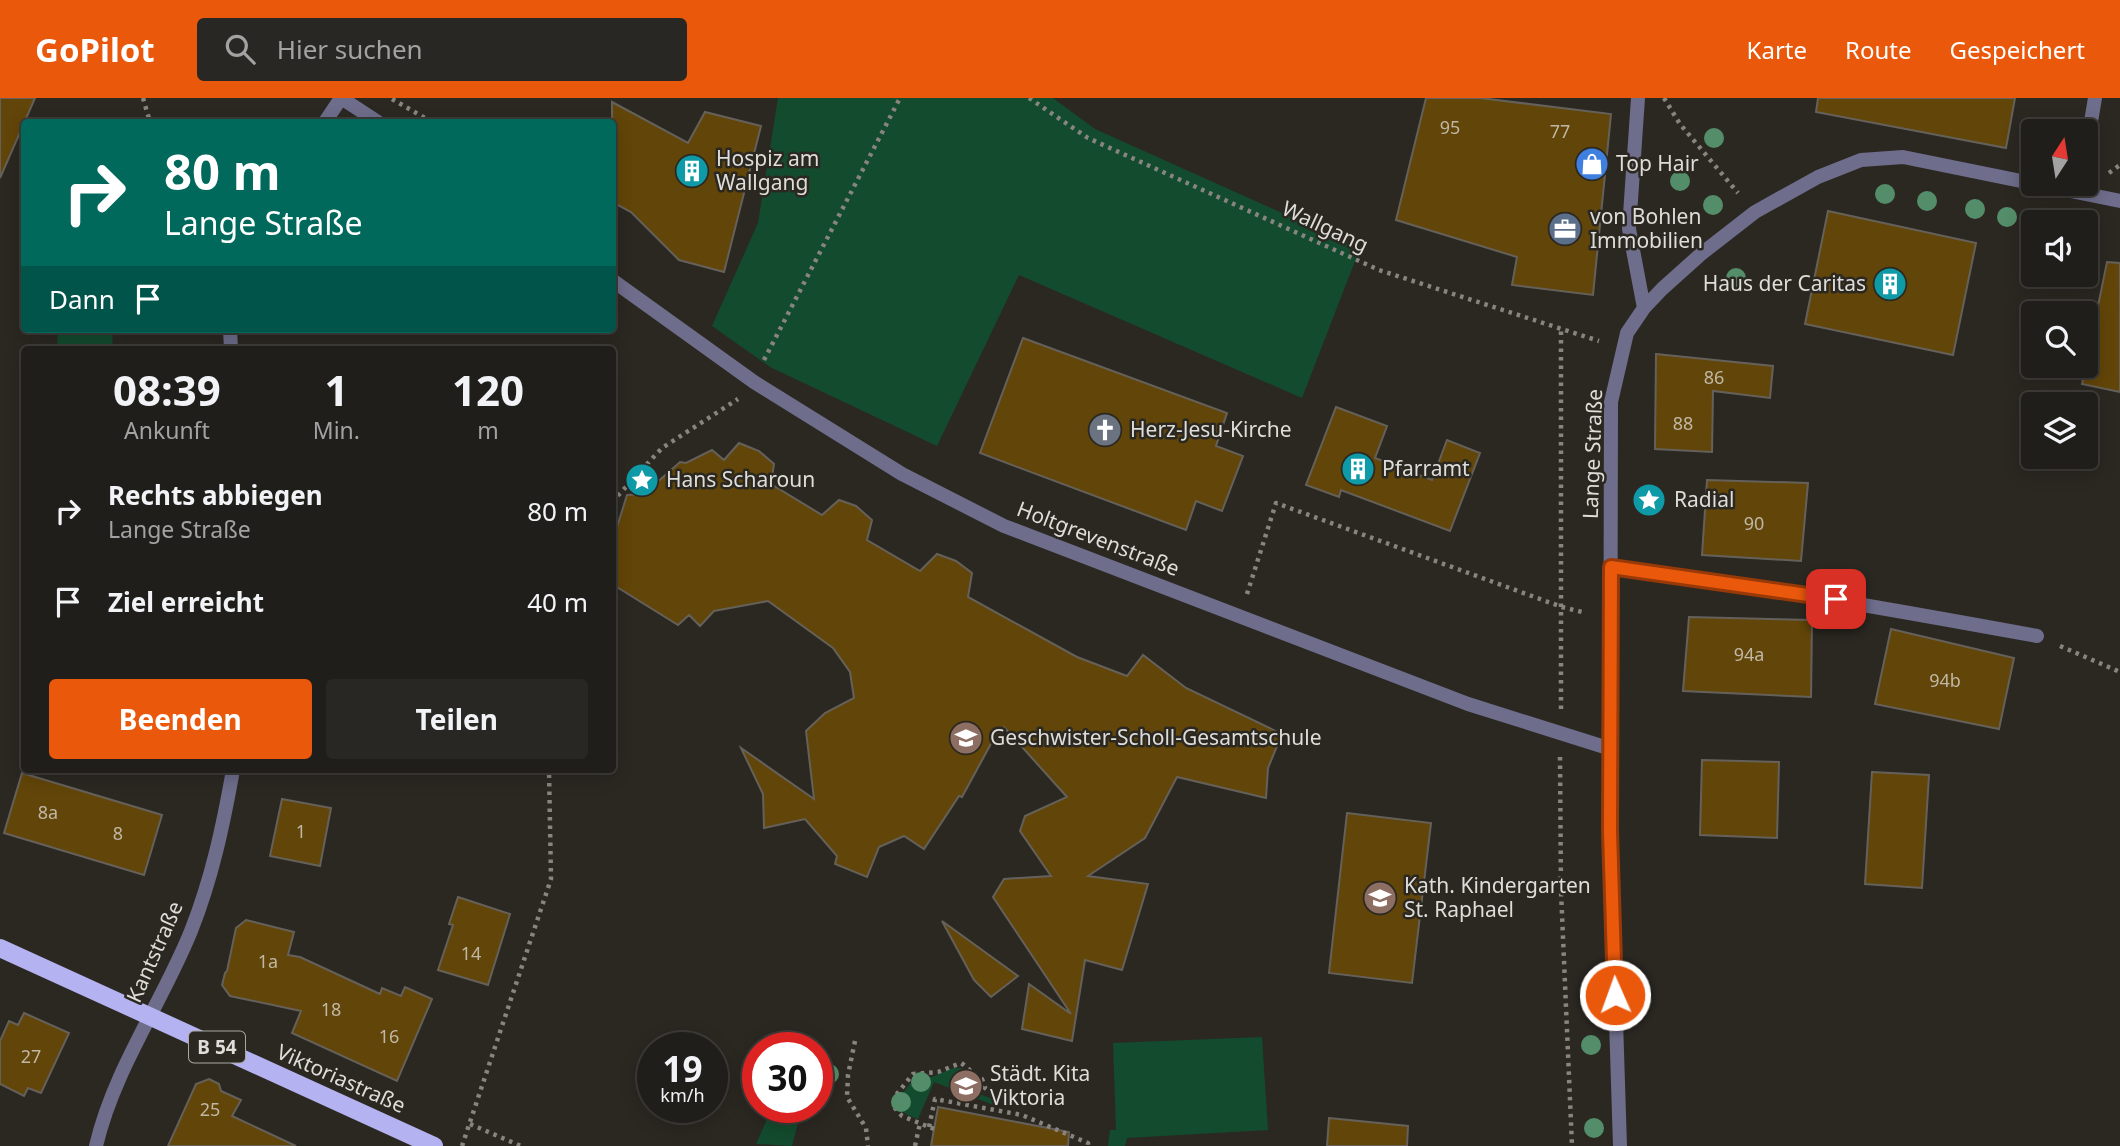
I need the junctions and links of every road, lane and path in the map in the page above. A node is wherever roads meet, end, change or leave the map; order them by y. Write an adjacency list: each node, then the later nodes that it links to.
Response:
1 (143, 98): 9 (path)
2 (341, 98): 10 (street); 11 (street)
3 (391, 98): 12 (path)
4 (900, 98): 21 (path)
5 (1029, 98): 20 (path, Wallgang)
6 (1638, 98): 19 (street)
7 (1664, 98): 17 (path)
8 (2095, 98): 13 (street)
9 (149, 119)
10 (327, 119)
11 (373, 119)
12 (427, 119)
13 (2091, 119)
14 (2021, 178): 17 (street, Lange Straße)
15 (2098, 194): 16 (street, Lange Straße)
16 (2120, 201)
17 (1755, 212): 19 (street, Lange Straße)
18 (616, 283): 21 (street, Holtgrevenstraße)
19 (1644, 308): 20 (street, Lange Straße)
20 (1623, 349): 23 (street, Lange Straße)
21 (754, 382): 22 (path); 24 (street, Holtgrevenstraße)
22 (616, 498)
23 (1611, 567): 25 (street, Lange Straße); 26 (street)
24 (1241, 615): 25 (path); 28 (street, Holtgrevenstraße)
25 (1610, 620): 28 (street, Lange Straße)
26 (2037, 636): 27 (path)
27 (2120, 672)
28 (1611, 749): 44 (street, Lange Straße)
29 (232, 773): 32 (street, Kantstraße)
30 (549, 773): 35 (path)
31 (0, 948): 32 (main road, Viktoriastraße / B 54)
32 (149, 1016): 37 (street, Kantstraße); 38 (main road, Viktoriastraße / B 54)
33 (855, 1041): 41 (path)
34 (974, 1076): 36 (path)
35 (470, 1124): 39 (path); 40 (path)
36 (920, 1124): 42 (path); 43 (path)
37 (96, 1146)
38 (434, 1146)
39 (462, 1146)
40 (520, 1146)
41 (868, 1146)
42 (915, 1146)
43 (1088, 1146)
44 (1620, 1146)

